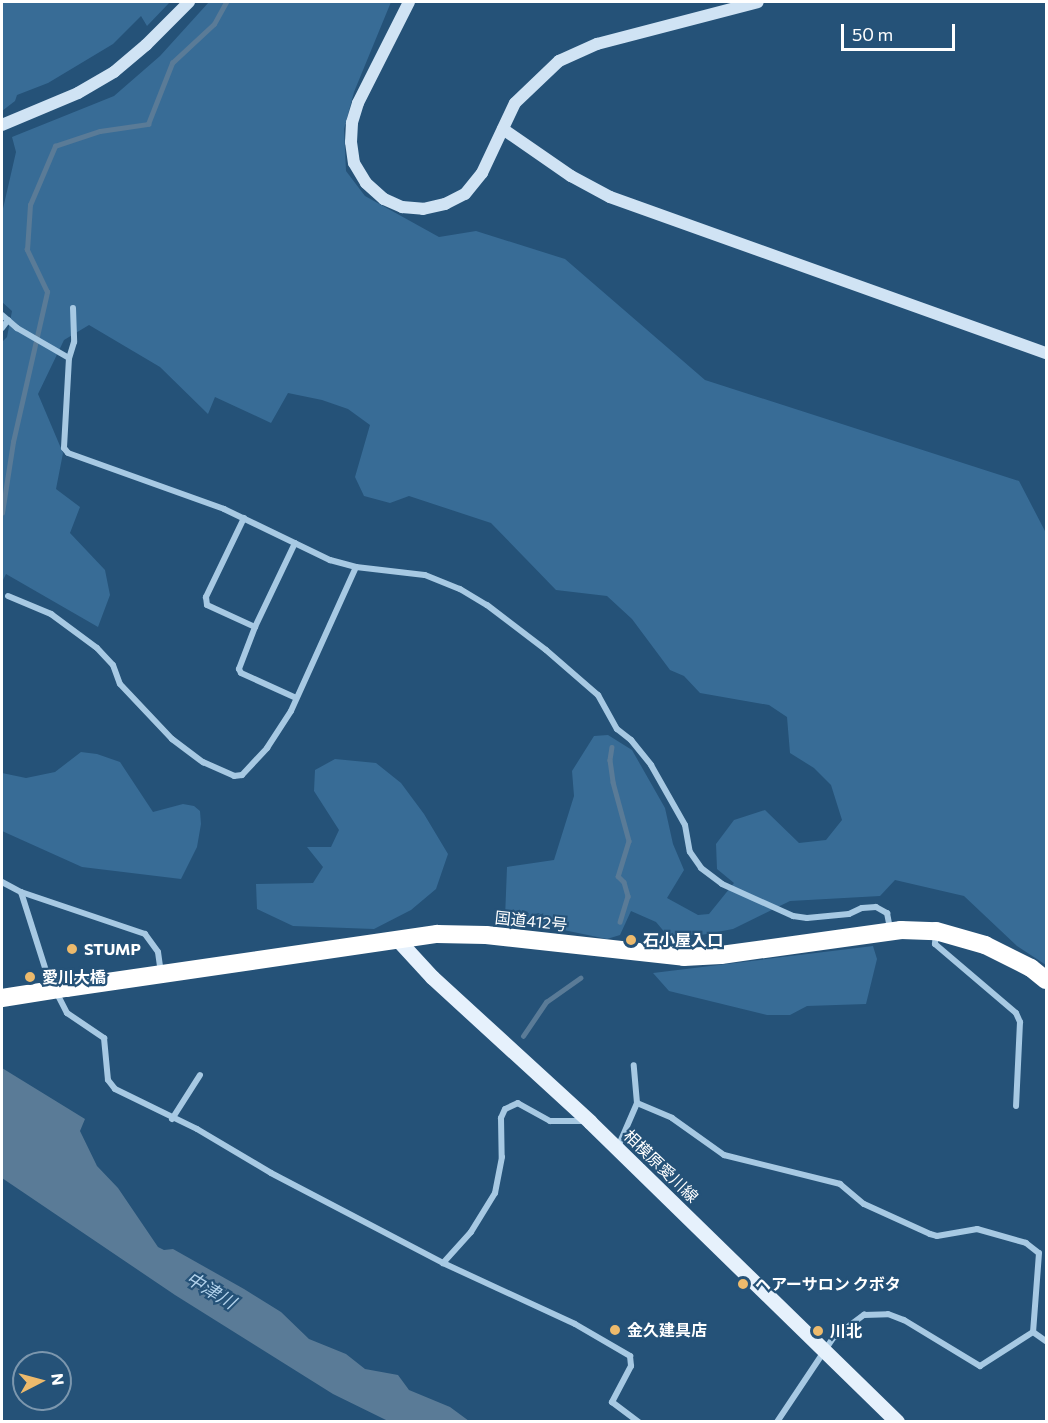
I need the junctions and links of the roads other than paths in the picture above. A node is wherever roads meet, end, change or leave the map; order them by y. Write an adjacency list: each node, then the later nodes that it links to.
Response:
1 (189, 2): 4 (street)
2 (409, 2): 5 (street)
3 (758, 2): 5 (street)
4 (2, 125)
5 (503, 129): 10 (street)
6 (73, 308): 11 (street)
7 (2, 315): 8 (street)
8 (8, 320): 9 (street); 11 (street)
9 (2, 328)
10 (1047, 353)
11 (69, 358): 12 (street)
12 (243, 518): 13 (street); 16 (street)
13 (295, 543): 14 (street); 16 (street)
14 (357, 567): 17 (street); 21 (street)
15 (8, 596): 17 (street)
16 (255, 627): 17 (street)
17 (296, 698)
18 (2, 882): 19 (street)
19 (21, 892): 23 (street); 30 (street)
20 (936, 931): 21 (highway, 国道412号); 24 (highway, 国道412号); 29 (street)
21 (891, 932): 22 (highway, 国道412号)
22 (397, 939): 23 (highway, 国道412号); 31 (main road, 相模原愛川線)
23 (162, 974): 25 (highway, 国道412号, bridge)
24 (1047, 980)
25 (2, 998)
26 (634, 1065): 28 (street)
27 (200, 1075): 30 (street)
28 (637, 1103): 32 (street); 34 (street)
29 (1016, 1106)
30 (172, 1119): 33 (street)
31 (590, 1122): 32 (main road, 相模原愛川線); 33 (street)
32 (617, 1148): 36 (main road, 相模原愛川線)
33 (443, 1263): 37 (street)
34 (1033, 1332): 35 (street); 36 (street)
35 (1047, 1341)
36 (825, 1352): 38 (street); 39 (main road, 相模原愛川線)
37 (639, 1422)
38 (777, 1422)
39 (897, 1422)

